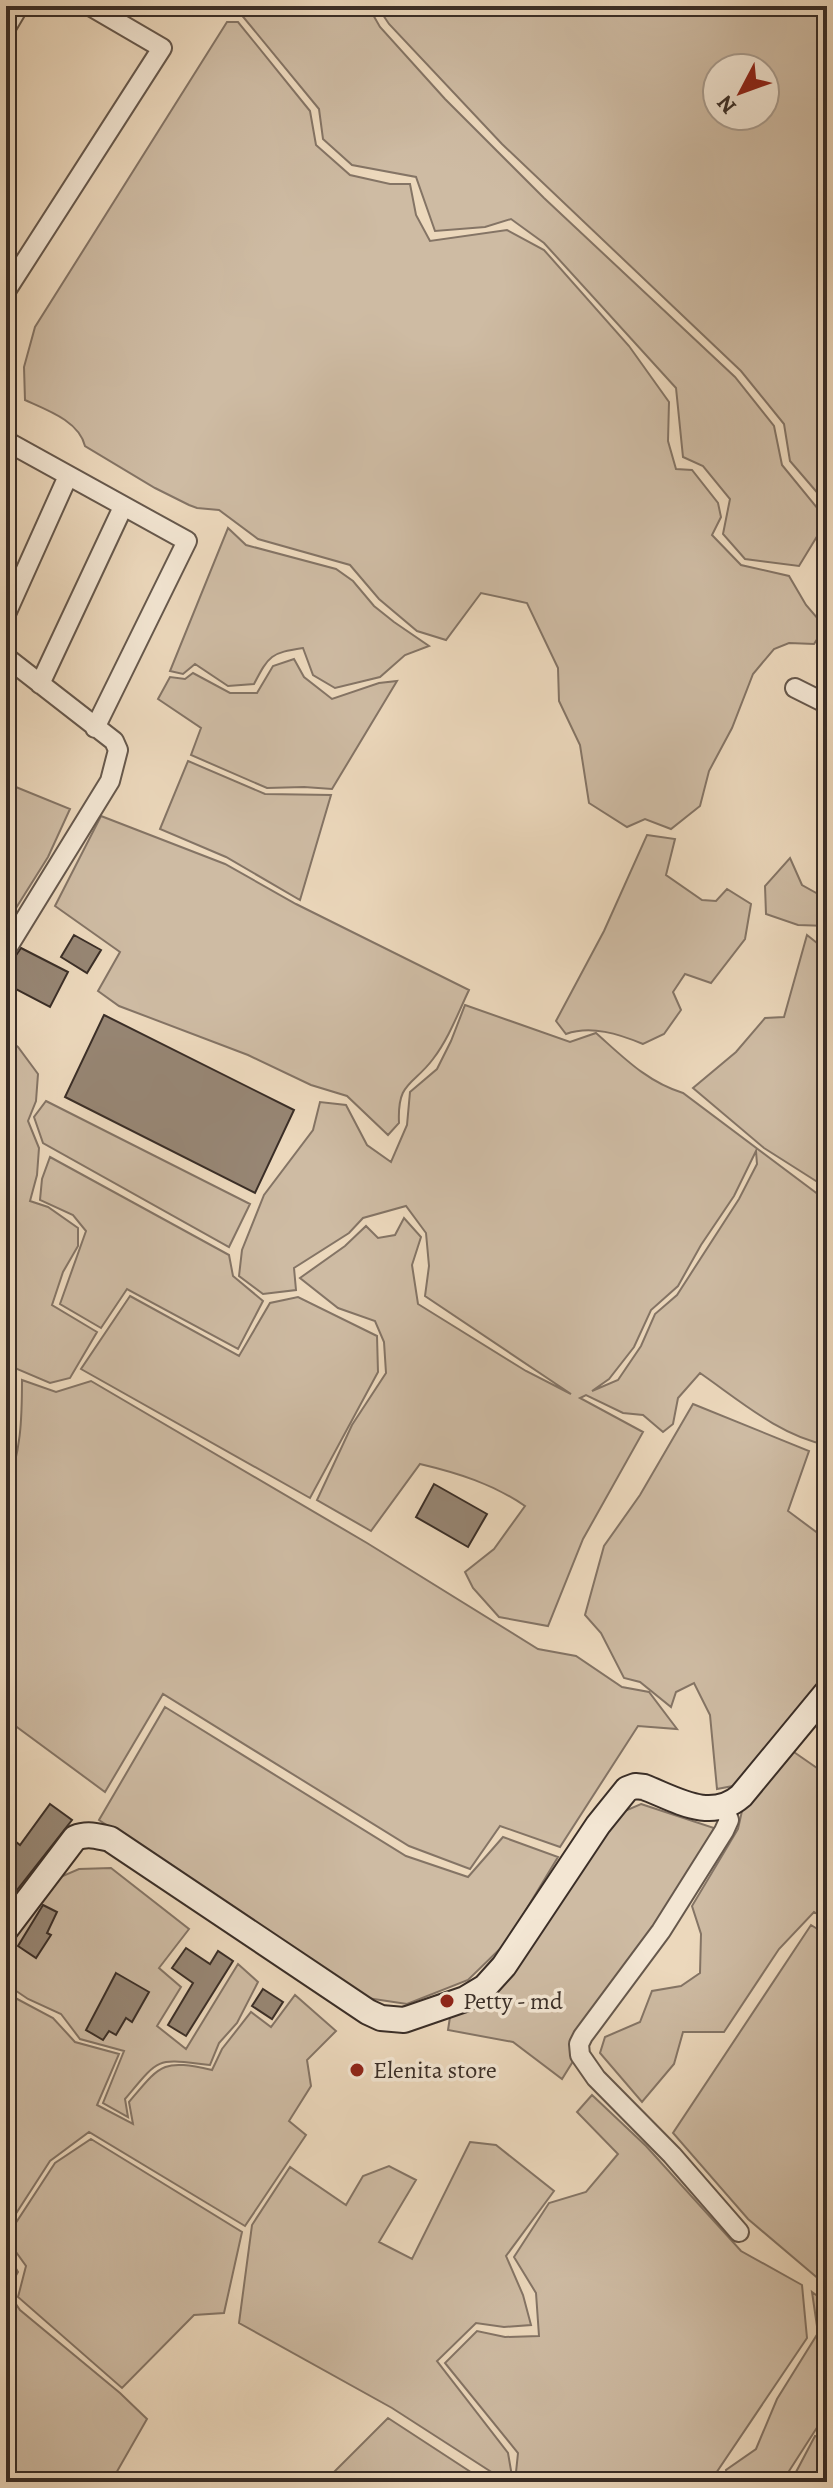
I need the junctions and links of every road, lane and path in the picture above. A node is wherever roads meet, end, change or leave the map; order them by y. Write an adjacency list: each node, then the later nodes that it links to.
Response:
1 (19, 6): 3 (street)
2 (90, 6): 4 (street)
3 (6, 28)
4 (6, 291)
5 (7, 444): 6 (street)
6 (68, 476): 7 (street); 8 (street)
7 (123, 507): 10 (street); 13 (street)
8 (6, 614)
9 (6, 657): 10 (street)
10 (40, 684): 13 (street)
11 (795, 688): 12 (street)
12 (827, 704)
13 (95, 728): 14 (street)
14 (6, 950)
15 (827, 1692): 16 (street)
16 (724, 1807): 17 (street); 18 (street)
17 (6, 1929)
18 (739, 2232)

